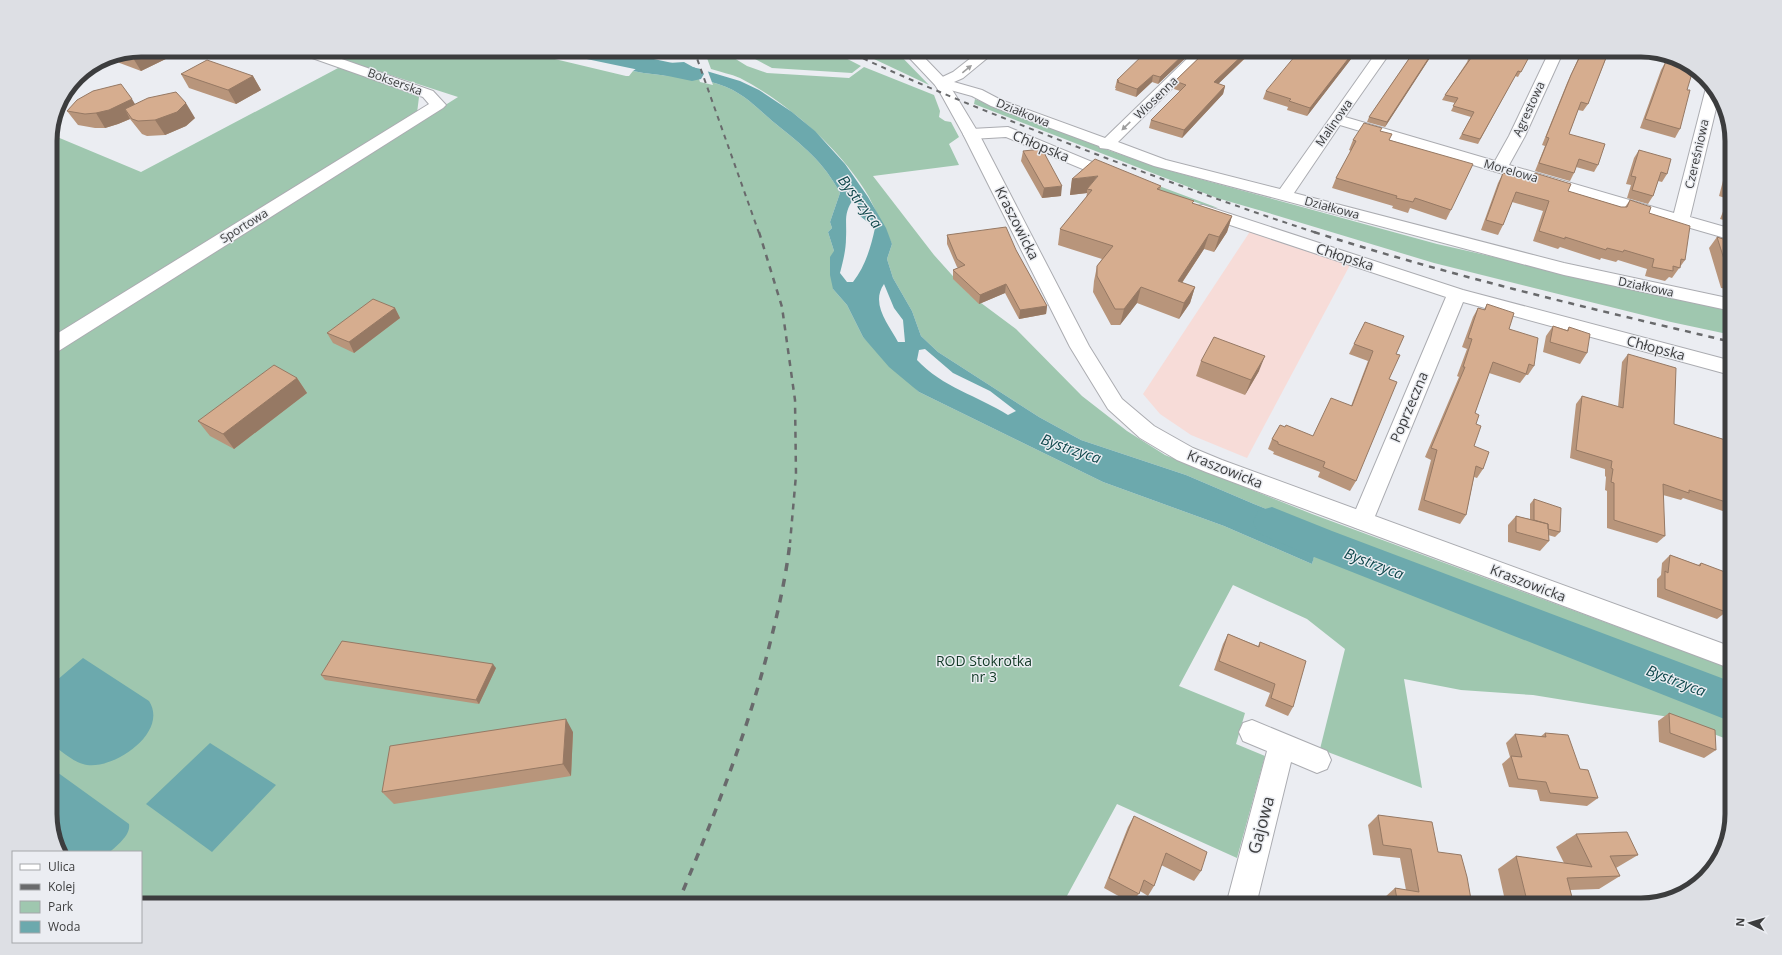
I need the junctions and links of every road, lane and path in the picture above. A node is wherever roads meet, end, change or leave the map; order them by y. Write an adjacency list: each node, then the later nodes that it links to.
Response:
1 (323, 57): 9 (street, Bokserska)
2 (916, 57): 7 (street, Kraszowicka)
3 (981, 57): 7 (street, one-way to 3)
4 (1197, 57): 12 (street, Wiosenna, one-way to 12)
5 (1380, 57): 10 (street, Malinowa)
6 (1554, 57): 13 (street, Agrestowa)
7 (941, 83): 11 (street, Kraszowicka); 12 (street, Działkowa)
8 (1711, 95): 17 (street, Czereśniowa)
9 (438, 105): 21 (street, Sportowa)
10 (1336, 119): 13 (street, Morelowa); 15 (street, Malinowa)
11 (971, 134): 14 (street, Chłopska); 23 (street, Kraszowicka)
12 (1106, 145): 15 (street, Działkowa)
13 (1499, 168): 17 (street, Morelowa)
14 (1128, 182)
15 (1284, 196): 20 (street, Działkowa)
16 (1187, 204): 19 (street, Chłopska)
17 (1681, 220): 18 (street, Morelowa)
18 (1725, 233)
19 (1457, 294): 22 (street, Chłopska); 23 (street, Poprzeczna)
20 (1725, 304)
21 (57, 343)
22 (1725, 366)
23 (1362, 521): 24 (street, Kraszowicka)
24 (1725, 655)
25 (1252, 732): 26 (street)
26 (1282, 745): 27 (street); 28 (street, Gajowa)
27 (1317, 760)
28 (1243, 898)

